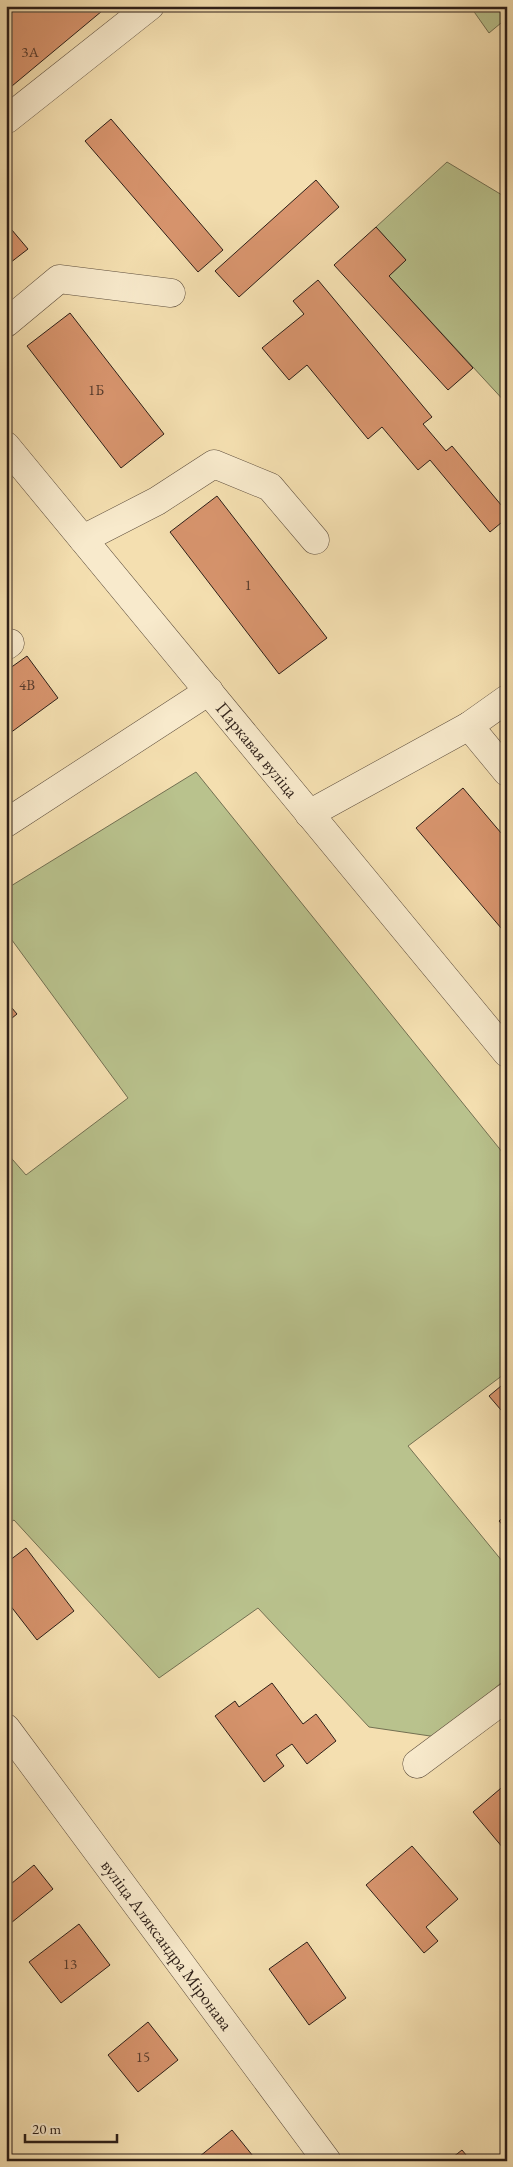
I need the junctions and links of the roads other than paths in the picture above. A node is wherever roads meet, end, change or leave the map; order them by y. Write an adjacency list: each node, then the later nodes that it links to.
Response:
1 (150, 6): 2 (street)
2 (6, 120)
3 (171, 293): 4 (street)
4 (6, 323)
5 (6, 446): 6 (street, Паркавая вуліца)
6 (83, 539): 7 (street); 8 (street, Паркавая вуліца)
7 (315, 540)
8 (209, 691): 12 (street, Паркавая вуліца); 13 (street)
9 (507, 699): 10 (street)
10 (470, 726): 11 (street); 12 (street)
11 (507, 772)
12 (310, 814): 14 (street, Паркавая вуліца)
13 (6, 823)
14 (507, 1053)
15 (507, 1697): 17 (street)
16 (6, 1728): 18 (street, вуліца Аляксандра Міронава)
17 (417, 1764)
18 (327, 2161)

